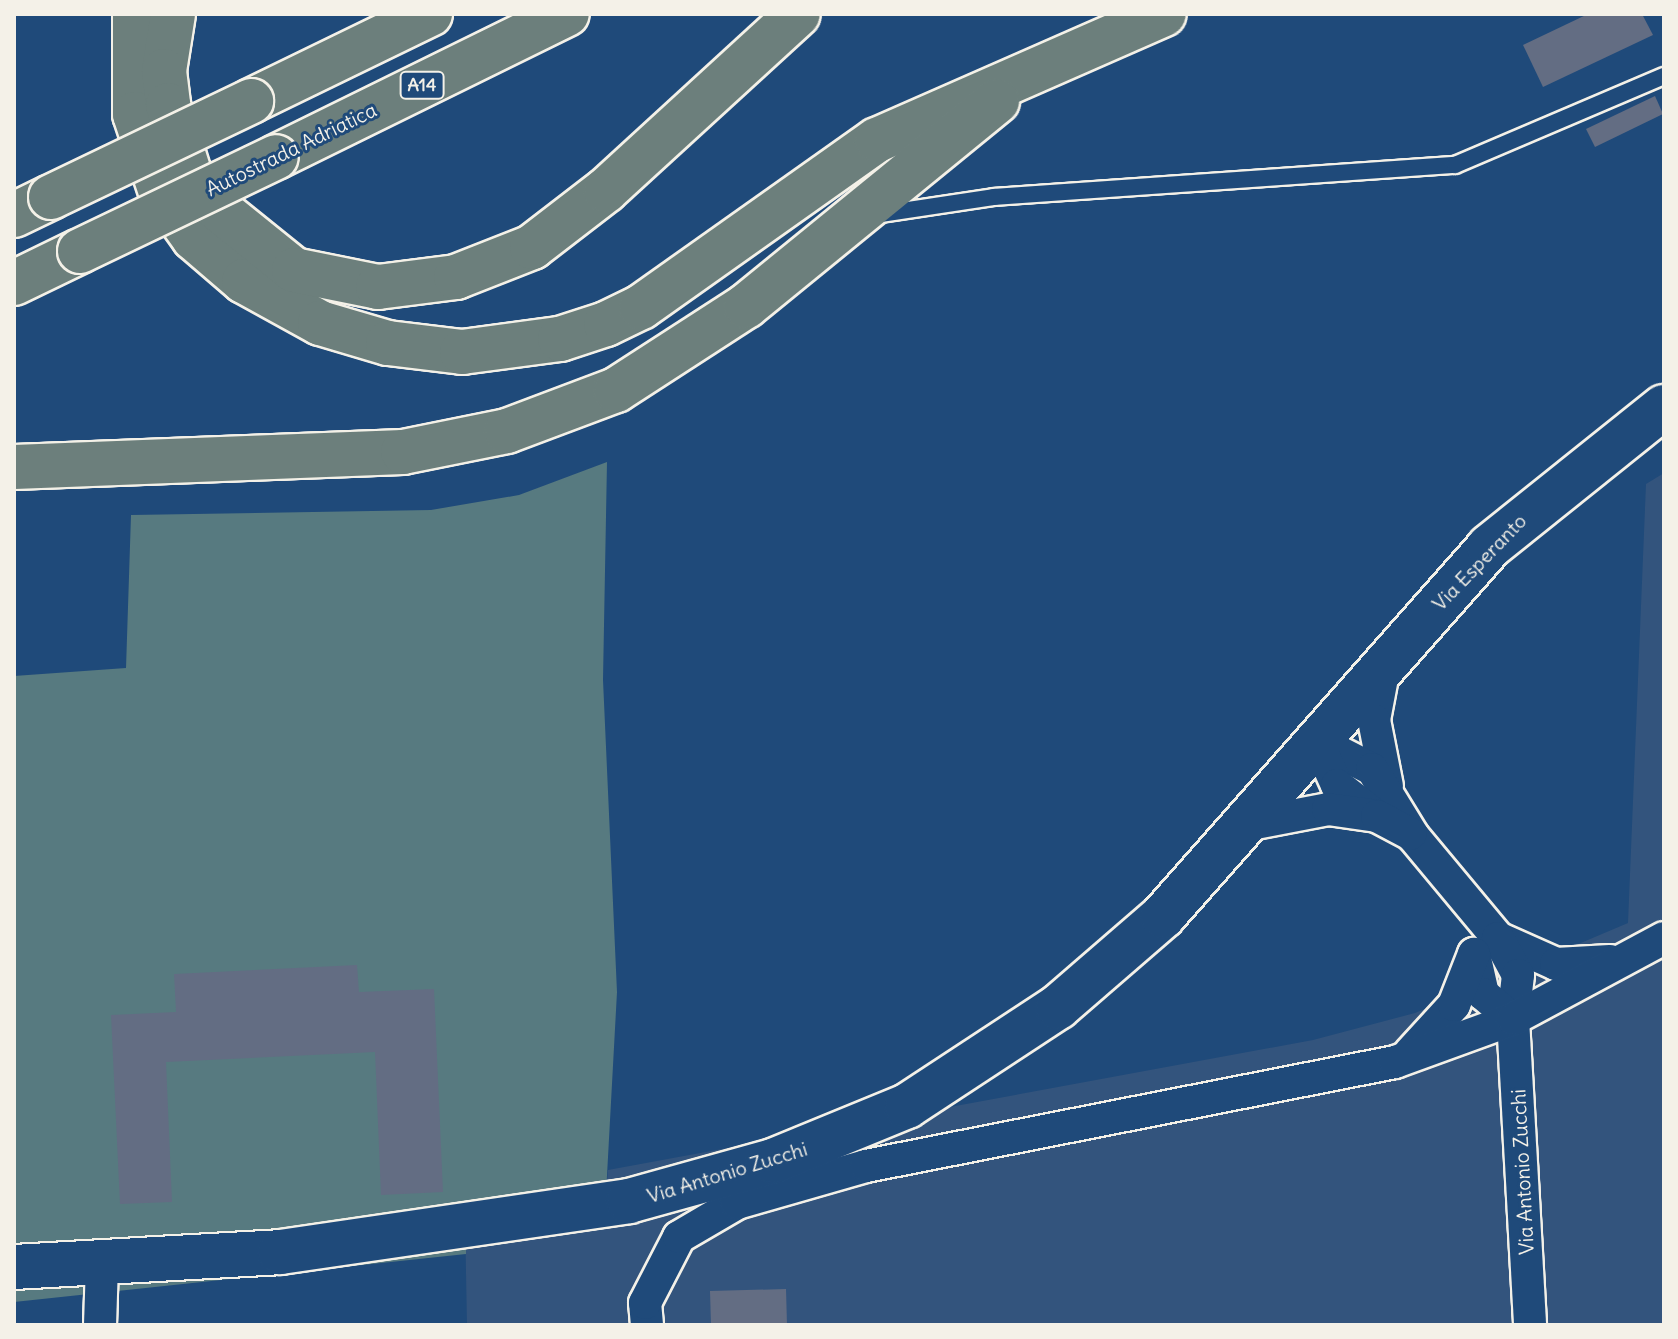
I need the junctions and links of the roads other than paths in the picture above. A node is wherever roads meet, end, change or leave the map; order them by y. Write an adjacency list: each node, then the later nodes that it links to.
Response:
1 (135, 14): 8 (highway)
2 (173, 14): 5 (highway)
3 (430, 14): 9 (highway, bridge)
4 (567, 14): 11 (highway, Autostrada Adriatica / A14, bridge)
5 (798, 14)
6 (1164, 14): 8 (highway)
7 (1664, 76): 10 (lane)
8 (1017, 83): 10 (highway)
9 (32, 206)
10 (857, 217): 13 (highway)
11 (14, 283)
12 (1664, 407): 14 (main road, Via Esperanto)
13 (14, 467)
14 (1387, 660): 15 (main road, Via Esperanto); 16 (street, Via Antonio Zucchi)
15 (1317, 741): 16 (street, Via Antonio Zucchi); 17 (main road, Via Antonio Zucchi)
16 (1384, 808): 17 (street); 18 (street, Via Antonio Zucchi)
17 (1245, 825): 22 (main road, Via Antonio Zucchi)
18 (1486, 946): 19 (street, Via Antonio Zucchi); 20 (street, Via Antonio Zucchi); 21 (street)
19 (1650, 946): 20 (street, Via Antonio Zucchi)
20 (1513, 1019): 21 (street, Via Antonio Zucchi); 26 (street, Via Antonio Zucchi)
21 (1395, 1062): 25 (street, Via Antonio Zucchi)
22 (102, 1265): 23 (main road, Via Antonio Zucchi); 24 (street)
23 (14, 1267)
24 (100, 1325)
25 (647, 1325)
26 (1530, 1325)

